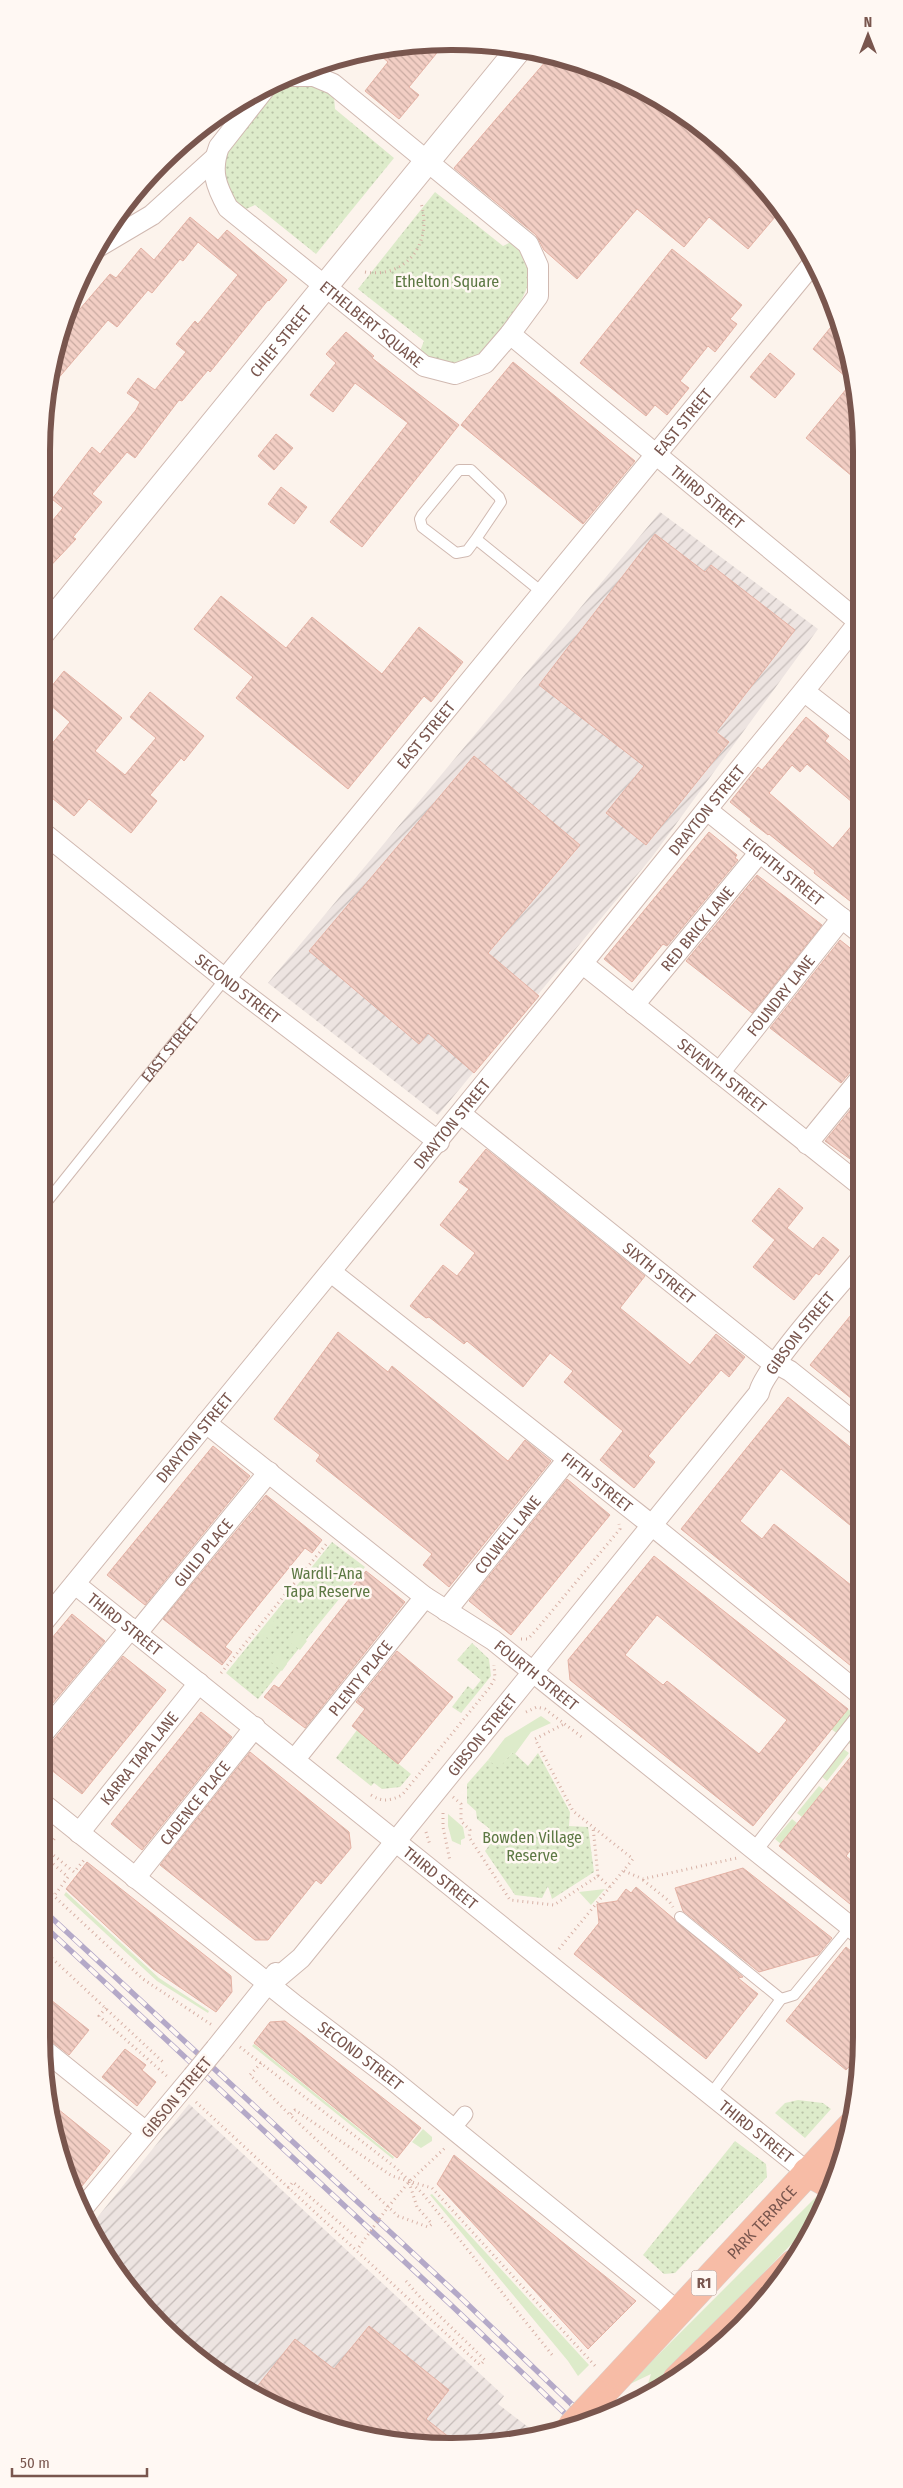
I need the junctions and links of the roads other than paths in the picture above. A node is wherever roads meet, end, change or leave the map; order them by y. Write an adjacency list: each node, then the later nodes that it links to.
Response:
1 (514, 55): 5 (street, CHIEF STREET)
2 (310, 76): 5 (street, ETHELBERT SQUARE)
3 (236, 113): 4 (street, ETHELBERT SQUARE)
4 (215, 158): 6 (street); 7 (street, ETHELBERT SQUARE)
5 (427, 161): 10 (street, CHIEF STREET); 11 (street, ETHELBERT SQUARE)
6 (184, 183): 7 (street); 8 (street)
7 (220, 194): 10 (street, ETHELBERT SQUARE)
8 (112, 238)
9 (809, 268): 12 (street, EAST STREET)
10 (326, 287): 11 (street, ETHELBERT SQUARE); 16 (street, CHIEF STREET)
11 (510, 334): 12 (street, THIRD STREET)
12 (656, 457): 14 (street, EAST STREET); 15 (street, THIRD STREET)
13 (476, 539): 13 (lane); 14 (lane)
14 (543, 593): 26 (street, EAST STREET)
15 (853, 617)
16 (50, 623)
17 (853, 630): 18 (street, DRAYTON STREET)
18 (804, 692): 19 (street); 20 (street, DRAYTON STREET)
19 (853, 729)
20 (706, 810): 22 (street, EIGHTH STREET); 25 (street, DRAYTON STREET)
21 (50, 838): 26 (street, SECOND STREET)
22 (760, 852): 23 (street, EIGHTH STREET); 27 (street, RED BRICK LANE)
23 (842, 918): 24 (street, EIGHTH STREET); 28 (street, FOUNDRY LANE)
24 (853, 927)
25 (583, 964): 27 (street, SEVENTH STREET); 30 (street, DRAYTON STREET)
26 (226, 979): 31 (street, SECOND STREET); 34 (lane, EAST STREET)
27 (634, 1005): 28 (street, SEVENTH STREET)
28 (719, 1073): 32 (street, SEVENTH STREET)
29 (853, 1088): 32 (street)
30 (462, 1114): 31 (street, DRAYTON STREET); 37 (street, SIXTH STREET)
31 (439, 1142): 36 (street, DRAYTON STREET)
32 (807, 1144): 33 (street, SEVENTH STREET)
33 (853, 1180)
34 (50, 1198)
35 (853, 1269): 37 (street, GIBSON STREET)
36 (331, 1272): 39 (street, DRAYTON STREET); 40 (street, FIFTH STREET)
37 (777, 1363): 38 (street, SIXTH STREET); 42 (street, GIBSON STREET)
38 (853, 1415)
39 (206, 1423): 41 (street, FOURTH STREET); 43 (street, DRAYTON STREET)
40 (568, 1459): 42 (street, FIFTH STREET); 45 (street, COLWELL LANE)
41 (269, 1472): 44 (street, FOURTH STREET); 47 (street, GUILD PLACE)
42 (648, 1523): 48 (street, GIBSON STREET); 50 (street, FIFTH STREET)
43 (75, 1584): 46 (street, DRAYTON STREET); 47 (street, THIRD STREET)
44 (425, 1597): 45 (street, FOURTH STREET); 54 (street, PLENTY PLACE)
45 (446, 1611): 48 (street, FOURTH STREET)
46 (50, 1614)
47 (134, 1630): 49 (street, THIRD STREET); 52 (street, GUILD PLACE)
48 (528, 1669): 57 (street, GIBSON STREET); 58 (street, FOURTH STREET)
49 (199, 1683): 53 (street, THIRD STREET); 56 (street, KARRA TAPA LANE)
50 (853, 1688)
51 (853, 1724): 58 (street)
52 (50, 1726)
53 (255, 1727): 54 (street, THIRD STREET); 59 (street, CADENCE PLACE)
54 (295, 1759): 57 (street, THIRD STREET)
55 (50, 1809): 56 (street, SECOND STREET)
56 (79, 1832): 59 (street, SECOND STREET)
57 (392, 1837): 63 (street, GIBSON STREET); 66 (street, THIRD STREET)
58 (746, 1855): 61 (street, FOURTH STREET)
59 (135, 1878): 63 (street, SECOND STREET)
60 (680, 1917): 64 (lane)
61 (853, 1930)
62 (853, 1935): 64 (lane)
63 (269, 1985): 67 (street, GIBSON STREET, bridge); 71 (street, SECOND STREET)
64 (781, 1999): 66 (lane)
65 (51, 2057): 67 (street)
66 (711, 2094): 69 (street, THIRD STREET)
67 (146, 2132): 70 (street, GIBSON STREET)
68 (837, 2148): 69 (highway, PARK TERRACE / R1)
69 (818, 2178): 71 (highway, PARK TERRACE / R1)
70 (87, 2203)
71 (677, 2311): 72 (highway, PARK TERRACE / R1, bridge)
72 (580, 2417)

